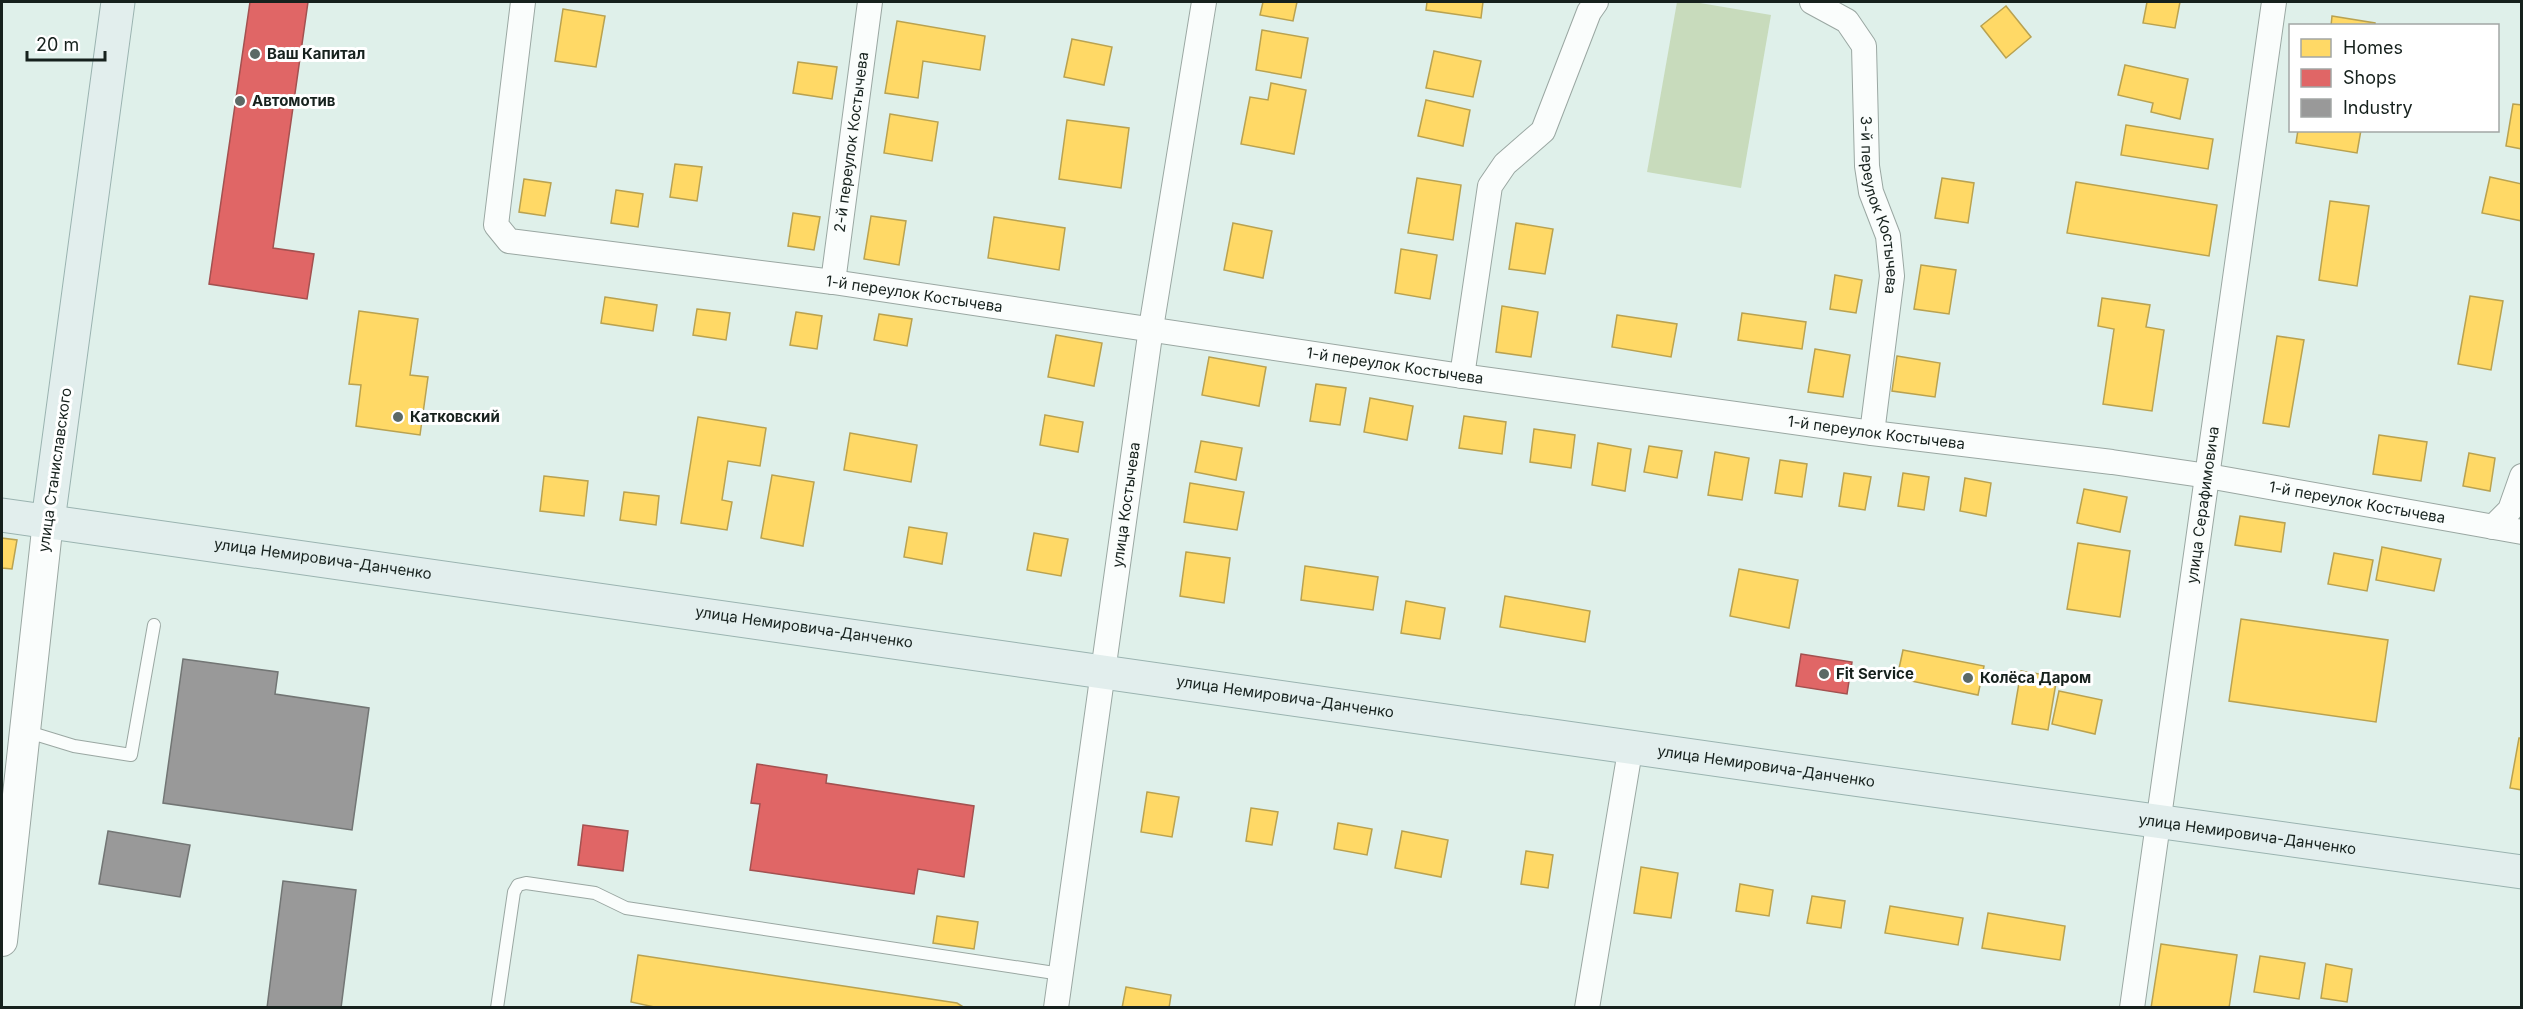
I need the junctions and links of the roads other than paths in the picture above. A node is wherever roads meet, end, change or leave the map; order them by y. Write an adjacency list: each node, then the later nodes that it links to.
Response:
1 (118, 2): 15 (main road, улица Станиславского)
2 (524, 2): 8 (street, 1-й переулок Костычева)
3 (870, 2): 8 (street, 2-й переулок Костычева)
4 (1204, 2): 9 (street, улица Костычева)
5 (1596, 2): 10 (street)
6 (1812, 2): 11 (street, 3-й переулок Костычева)
7 (2274, 2): 12 (street, улица Серафимовича)
8 (833, 282): 9 (street, 1-й переулок Костычева)
9 (1151, 328): 10 (street, 1-й переулок Костычева); 19 (street, улица Костычева)
10 (1462, 376): 11 (street, 1-й переулок Костычева)
11 (1872, 433): 12 (street, 1-й переулок Костычева)
12 (2208, 476): 16 (street, 1-й переулок Костычева); 22 (street, улица Серафимовича)
13 (2522, 476): 16 (street)
14 (2, 515): 15 (main road, улица Немировича-Данченко)
15 (48, 521): 19 (main road, улица Немировича-Данченко); 20 (street, улица Станиславского)
16 (2493, 528): 17 (street, 1-й переулок Костычева)
17 (2522, 532)
18 (154, 625): 20 (lane)
19 (1104, 671): 21 (main road, улица Немировича-Данченко); 25 (street, улица Костычева)
20 (24, 731): 24 (street, улица Станиславского)
21 (1631, 745): 22 (main road, улица Немировича-Данченко); 28 (street)
22 (2159, 823): 23 (main road, улица Немировича-Данченко); 29 (street, улица Серафимовича)
23 (2522, 872)
24 (2, 941)
25 (1060, 974): 26 (lane); 27 (street, улица Костычева)
26 (496, 1008)
27 (1056, 1008)
28 (1587, 1008)
29 (2132, 1008)

